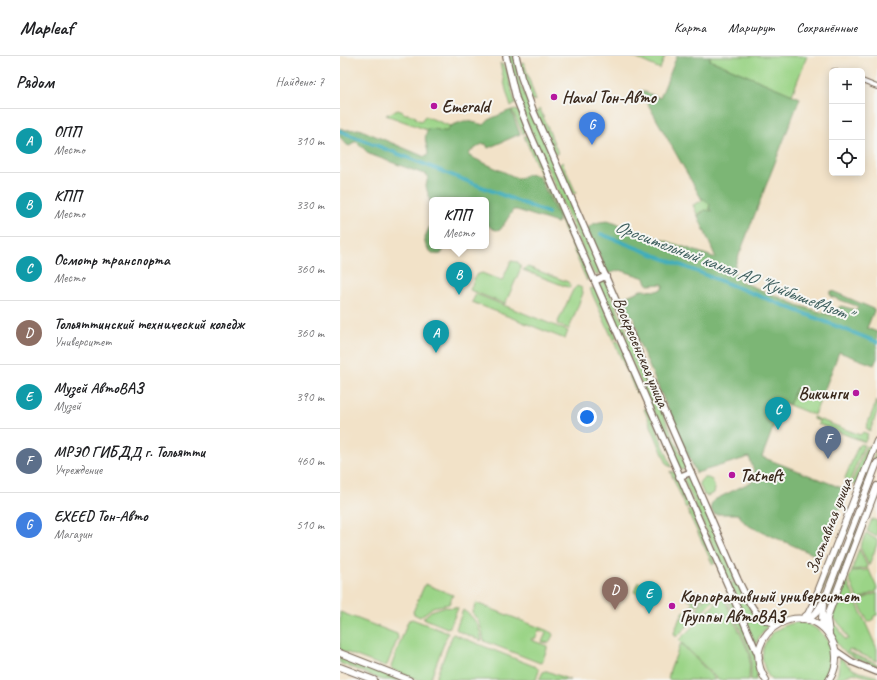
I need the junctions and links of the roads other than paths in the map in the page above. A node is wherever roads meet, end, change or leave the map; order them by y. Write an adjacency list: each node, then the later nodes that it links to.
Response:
1 (506, 56): 6 (main road, Воскресенская улица)
2 (516, 56): 5 (main road, Воскресенская улица)
3 (865, 83): 4 (street)
4 (877, 87)
5 (606, 276): 6 (main road); 9 (main road, Воскресенская улица)
6 (594, 281): 10 (main road, Воскресенская улица)
7 (877, 440): 14 (main road, Заставная улица)
8 (877, 463): 13 (main road, Заставная улица)
9 (691, 472): 10 (main road); 15 (main road, Воскресенская улица)
10 (679, 477): 20 (main road, Воскресенская улица)
11 (877, 488): 12 (main road, Заставная улица)
12 (875, 498): 17 (main road, Заставная улица)
13 (824, 601): 14 (main road, Заставная улица); 16 (main road, Заставная улица)
14 (805, 619): 15 (main road); 16 (main road)
15 (779, 623): 20 (main road)
16 (826, 630): 17 (main road)
17 (830, 636): 18 (main road)
18 (836, 651): 22 (main road); 26 (main road)
19 (340, 653): 25 (main road)
20 (759, 657): 23 (main road)
21 (340, 667): 24 (main road)
22 (877, 672)
23 (765, 679)
24 (374, 680)
25 (409, 680)
26 (829, 680)

